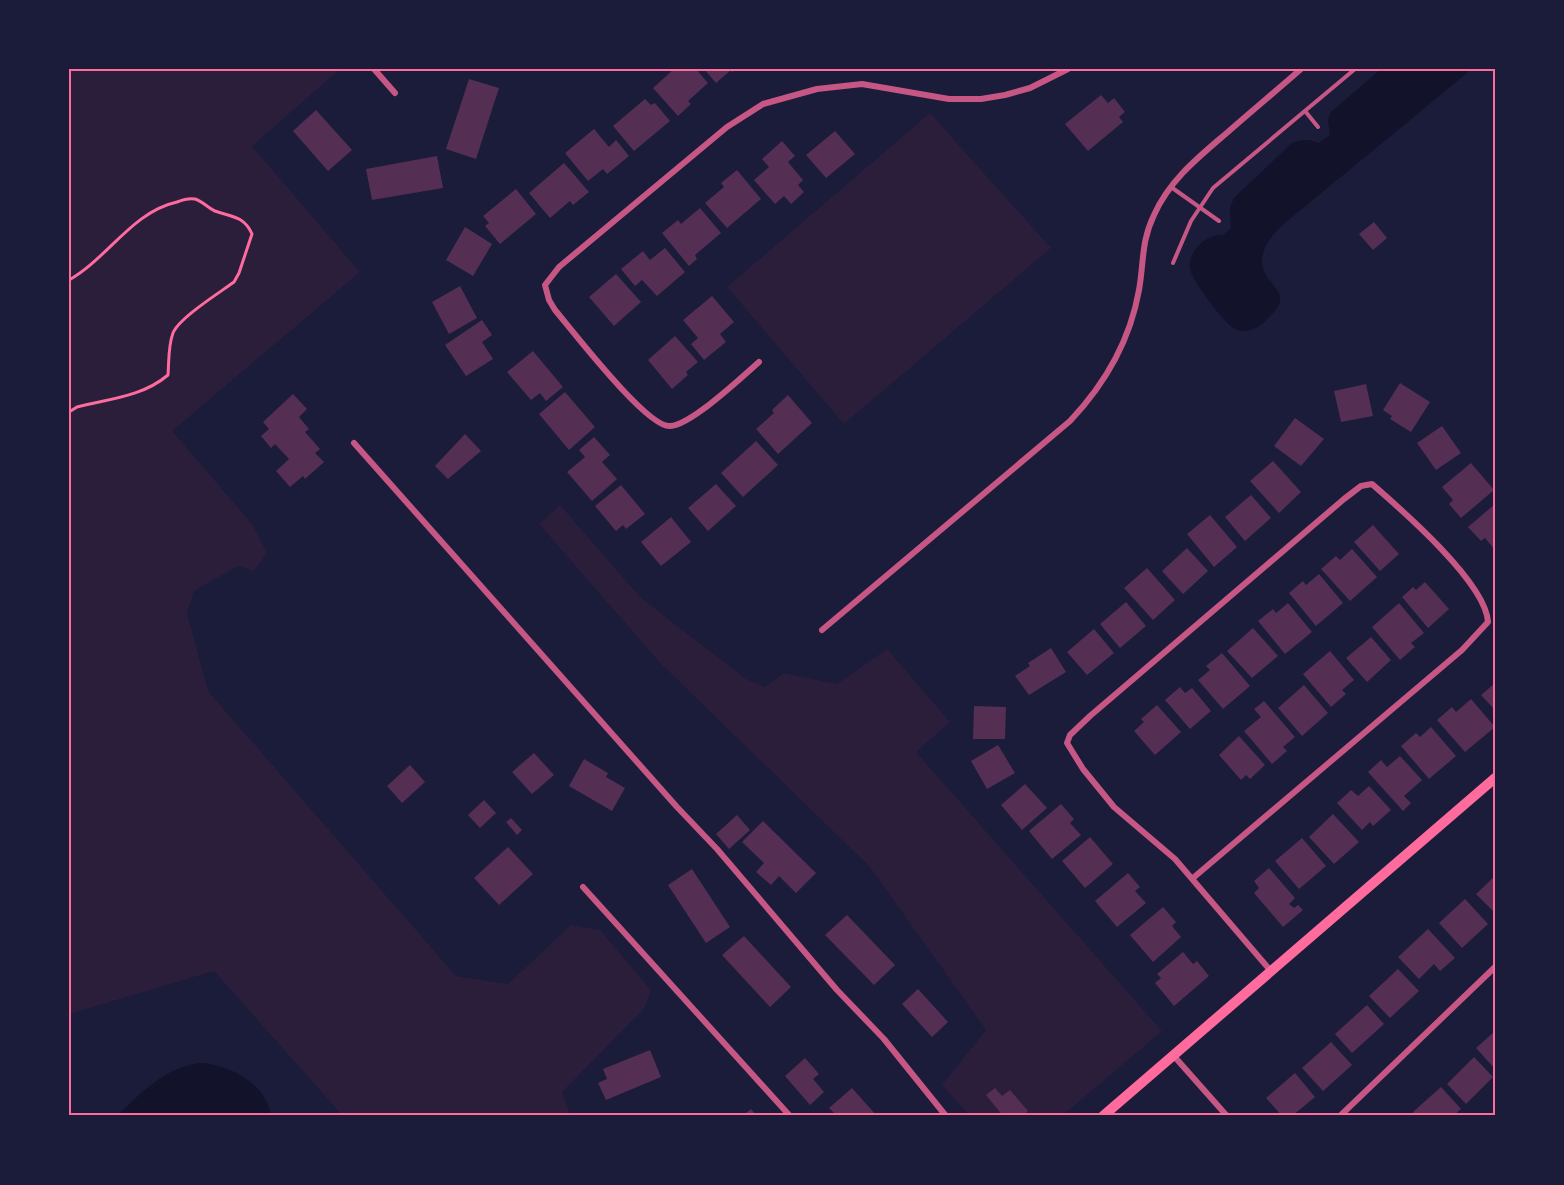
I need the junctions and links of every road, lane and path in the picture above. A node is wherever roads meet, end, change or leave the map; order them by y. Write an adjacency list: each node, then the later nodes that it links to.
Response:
1 (374, 69): 5 (street)
2 (1068, 69): 13 (street)
3 (1301, 69): 8 (street)
4 (1355, 69): 6 (lane)
5 (395, 93)
6 (1305, 111): 7 (lane); 9 (lane)
7 (1318, 127)
8 (1170, 187): 9 (lane); 16 (street)
9 (1199, 207): 10 (lane); 11 (lane)
10 (1219, 221)
11 (1173, 263)
12 (69, 280): 14 (path)
13 (759, 362)
14 (69, 412)
15 (354, 443): 24 (street)
16 (822, 630)
17 (1495, 778): 21 (main road)
18 (1193, 878): 18 (street); 21 (street)
19 (583, 887): 23 (street)
20 (1495, 967): 27 (street)
21 (1270, 970): 22 (main road)
22 (1173, 1055): 25 (main road); 26 (street)
23 (790, 1116)
24 (946, 1116)
25 (1103, 1116)
26 (1227, 1116)
27 (1340, 1116)

